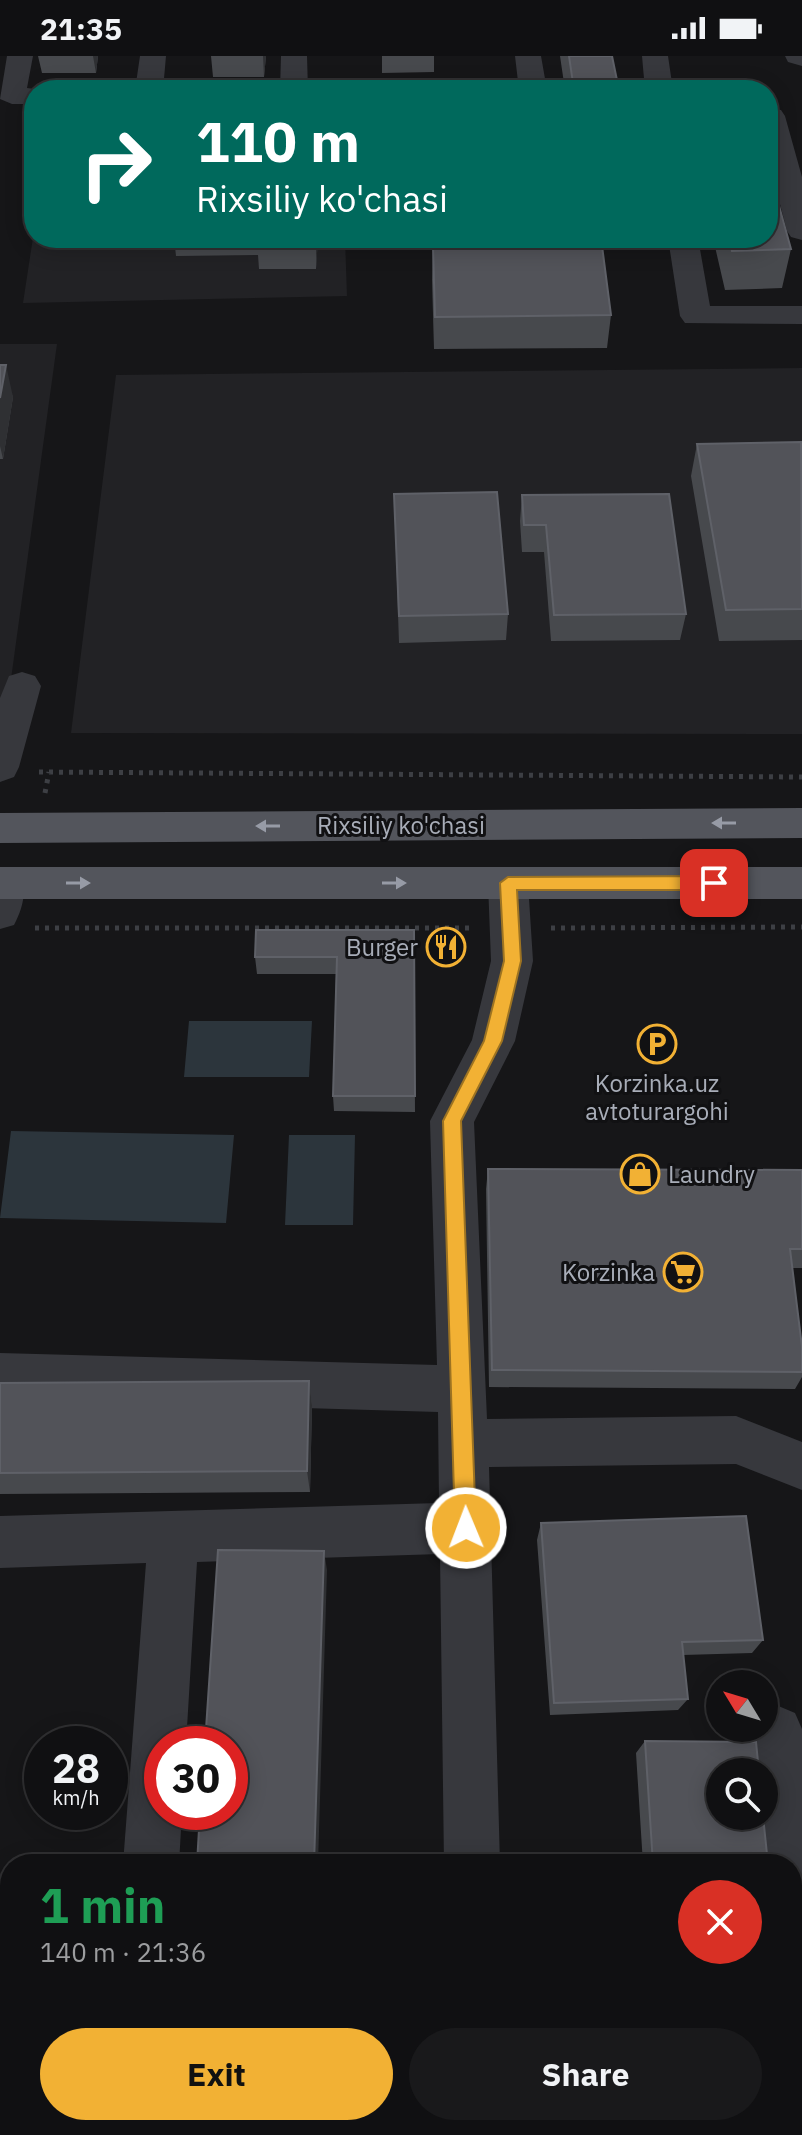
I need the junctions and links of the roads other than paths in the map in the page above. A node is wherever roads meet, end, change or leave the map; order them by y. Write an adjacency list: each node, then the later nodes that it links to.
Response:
1 (20, 56): 10 (street)
2 (153, 56): 6 (street)
3 (294, 56): 7 (street)
4 (528, 56): 8 (street)
5 (655, 56): 9 (street)
6 (150, 80)
7 (294, 80)
8 (532, 80)
9 (658, 80)
10 (24, 96)
11 (778, 142): 12 (street)
12 (802, 231)
13 (685, 248): 14 (street)
14 (802, 315)
15 (22, 686): 16 (street)
16 (12, 769)
17 (802, 823): 18 (main road, Rixsiliy ko'chasi, one-way to 18)
18 (336, 826): 19 (main road, Rixsiliy ko'chasi, one-way to 19); 20 (main road)
19 (0, 828)
20 (335, 883): 21 (main road, one-way to 21); 23 (main road, one-way to 20)
21 (508, 883): 22 (main road); 25 (street)
22 (802, 883)
23 (7, 902)
24 (0, 1376): 25 (street)
25 (462, 1389): 26 (street)
26 (464, 1443): 27 (street); 28 (street)
27 (802, 1466)
28 (466, 1528): 29 (street); 33 (street)
29 (173, 1539): 30 (street); 32 (street)
30 (0, 1542)
31 (777, 1742): 34 (street)
32 (152, 1854)
33 (472, 1854)
34 (789, 1854)

